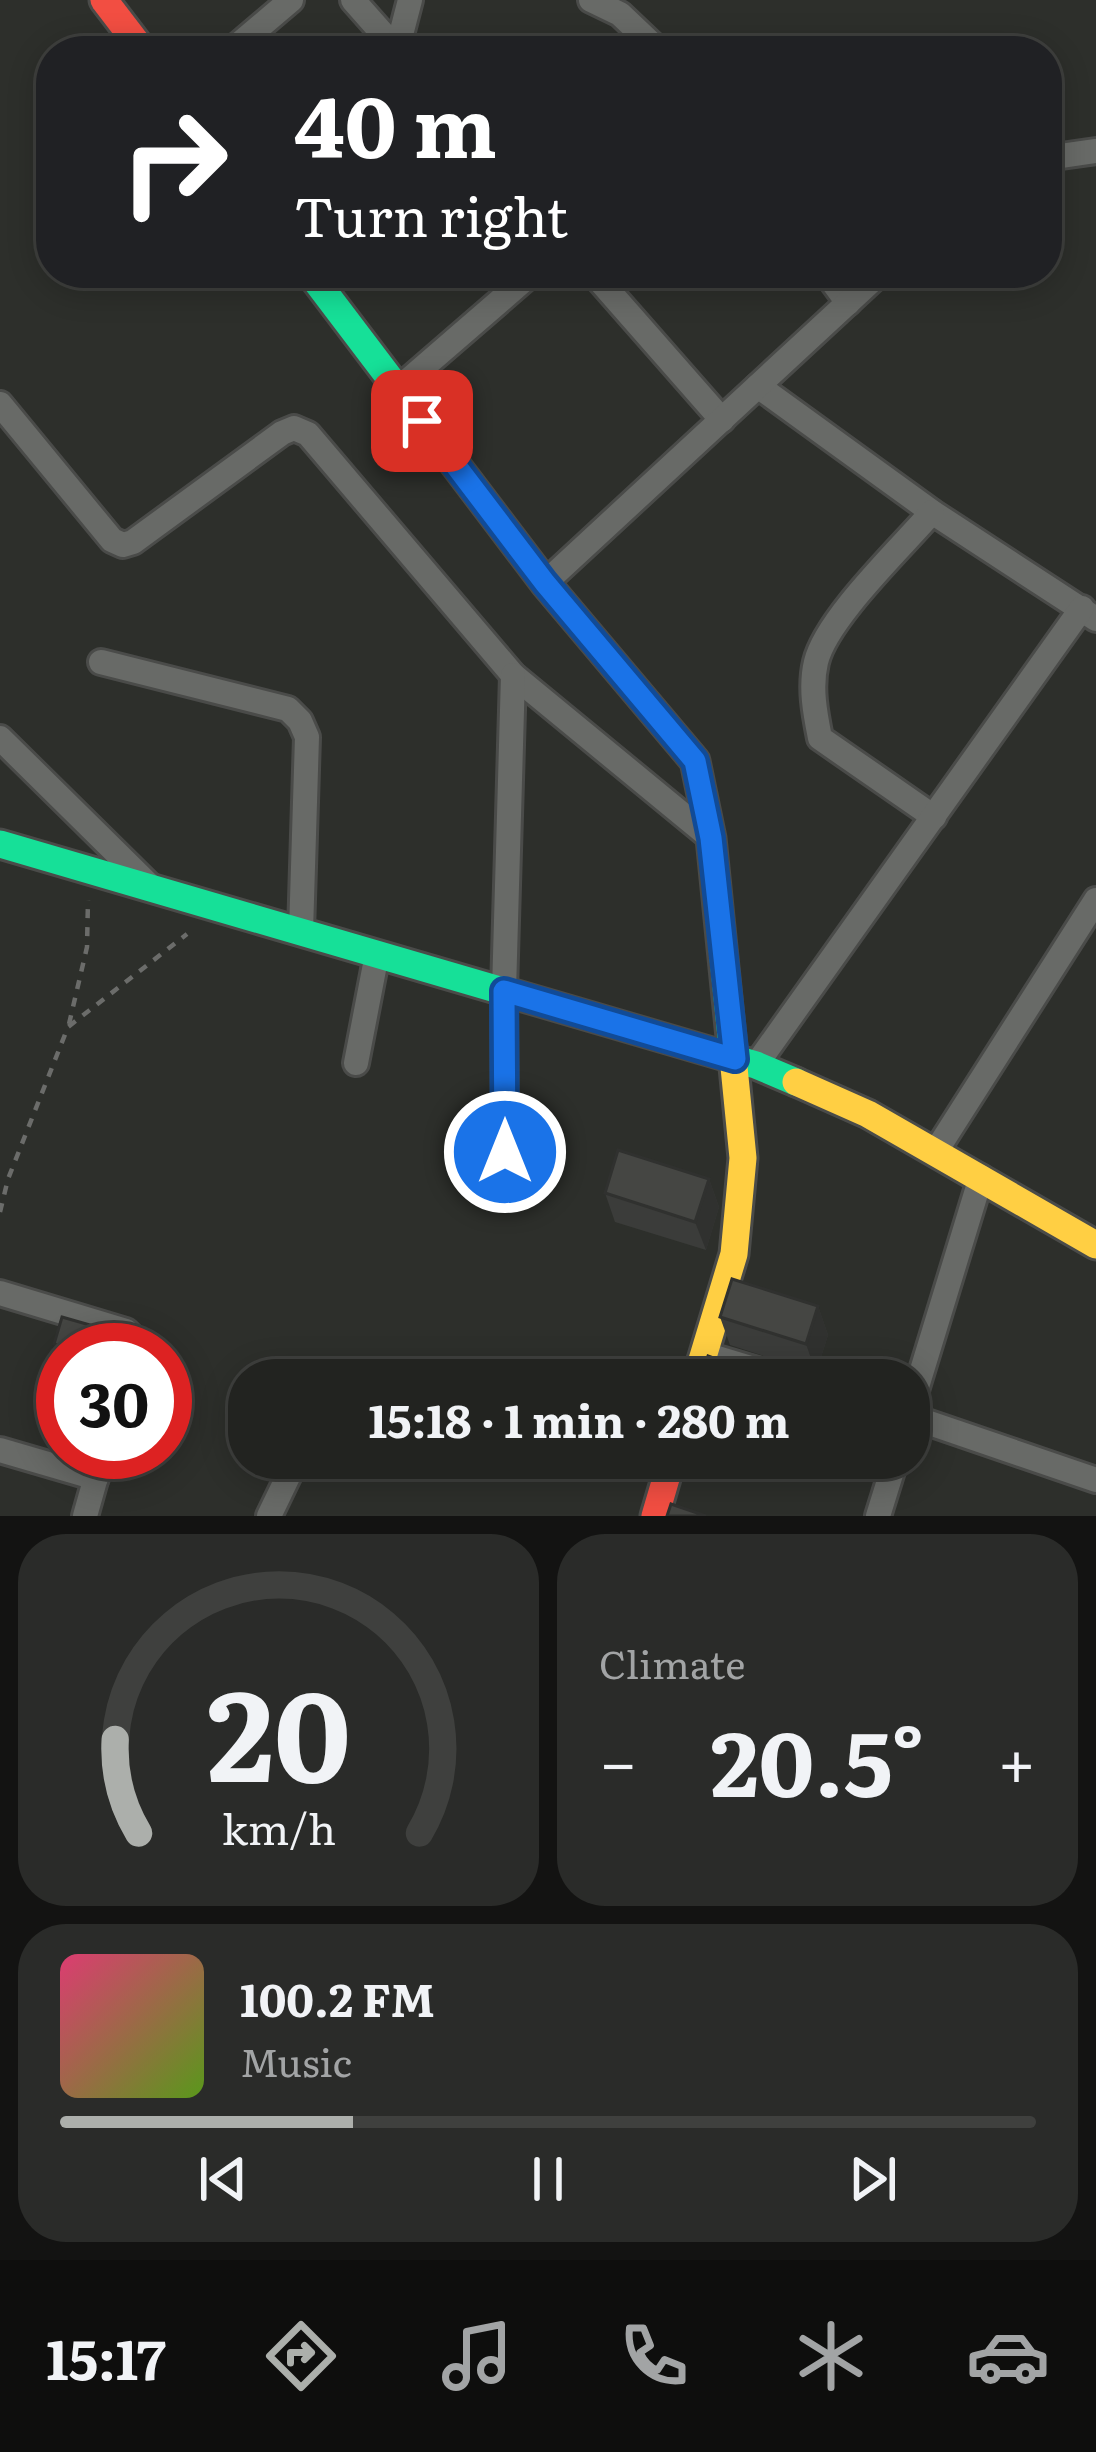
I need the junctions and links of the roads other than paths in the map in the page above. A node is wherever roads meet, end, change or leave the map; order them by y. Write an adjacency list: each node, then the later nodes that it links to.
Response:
1 (104, 0): 6 (street)
2 (291, 0): 7 (street)
3 (353, 0): 8 (street)
4 (410, 0): 9 (street)
5 (591, 0): 10 (street)
6 (131, 36)
7 (249, 36)
8 (385, 36)
9 (401, 36)
10 (643, 36)
11 (1096, 151): 12 (street)
12 (1062, 156)
13 (321, 288): 20 (street)
14 (515, 288): 20 (street)
15 (606, 288): 22 (street)
16 (837, 288): 18 (street)
17 (864, 288): 18 (street)
18 (848, 303): 19 (street)
19 (758, 386): 22 (street); 23 (street)
20 (398, 388): 24 (street)
21 (0, 404): 27 (street)
22 (722, 420): 24 (street)
23 (932, 512): 25 (street); 29 (street)
24 (545, 583): 30 (street)
25 (1089, 614): 29 (street)
26 (101, 662): 34 (street)
27 (513, 674): 30 (street); 36 (street)
28 (0, 738): 32 (street)
29 (934, 817): 37 (street)
30 (711, 838): 37 (street)
31 (0, 844): 32 (street)
32 (152, 888): 34 (street)
33 (1096, 900): 39 (street)
34 (301, 932): 35 (street)
35 (377, 954): 36 (street); 38 (street)
36 (504, 991): 37 (street); 40 (street)
37 (745, 1062): 39 (street); 45 (street)
38 (356, 1064)
39 (936, 1151): 41 (street)
40 (505, 1152)
41 (981, 1178): 42 (street); 46 (street)
42 (1096, 1245)
43 (0, 1293): 44 (street)
44 (99, 1323)
45 (702, 1359)
46 (926, 1359)
47 (930, 1421): 54 (street)
48 (0, 1450): 49 (street)
49 (36, 1460)
50 (96, 1479): 55 (street)
51 (287, 1479): 56 (street)
52 (666, 1479): 57 (street)
53 (889, 1479): 58 (street)
54 (1096, 1480)
55 (85, 1516)
56 (269, 1516)
57 (655, 1516)
58 (878, 1516)

